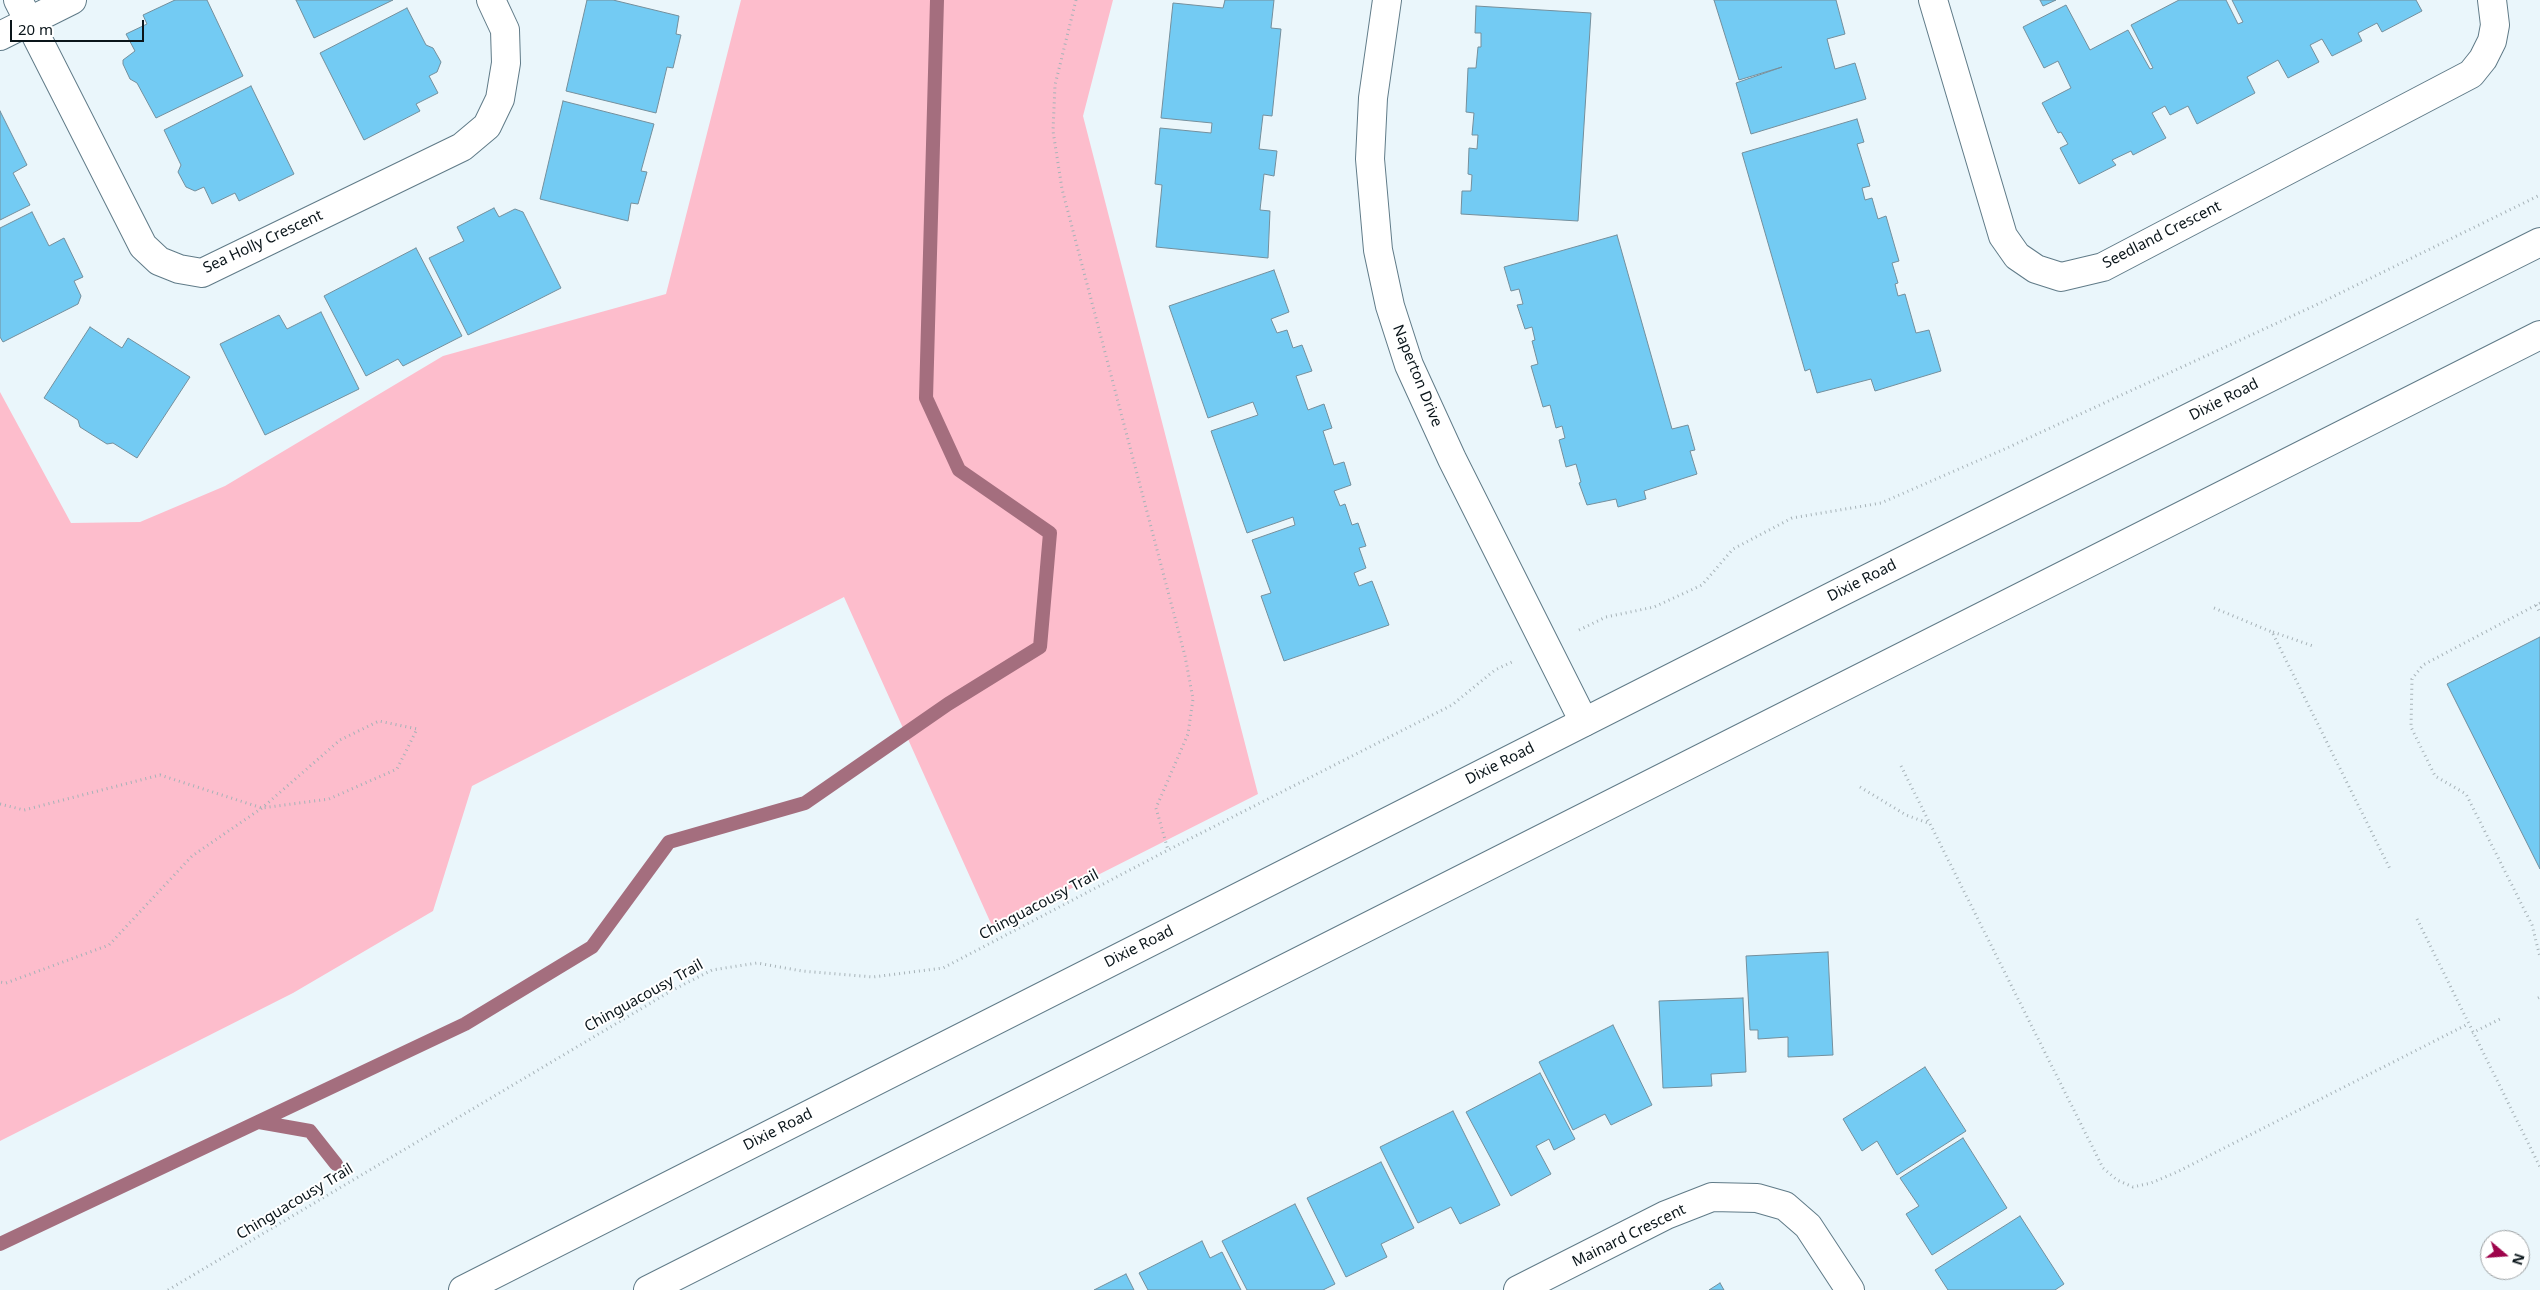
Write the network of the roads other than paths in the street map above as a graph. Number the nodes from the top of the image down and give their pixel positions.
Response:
1 (72, 0) edge
2 (491, 0) edge
3 (1387, 0) edge
4 (1933, 0) edge
5 (2492, 0) edge
6 (23, 11) edge
7 (0, 36) edge
8 (2540, 242) edge
9 (2540, 335) edge
10 (1584, 722) junction
11 (463, 1290) edge
12 (648, 1290) edge
13 (1518, 1290) edge
14 (1850, 1290) edge

1 - 6 main road
2 - 6 main road, Sea Holly Crescent
3 - 10 main road, Naperton Drive
4 - 5 main road, Seedland Crescent
6 - 7 main road
8 - 10 main road, Dixie Road
9 - 12 main road
10 - 11 main road, Dixie Road
13 - 14 main road, Mainard Crescent

